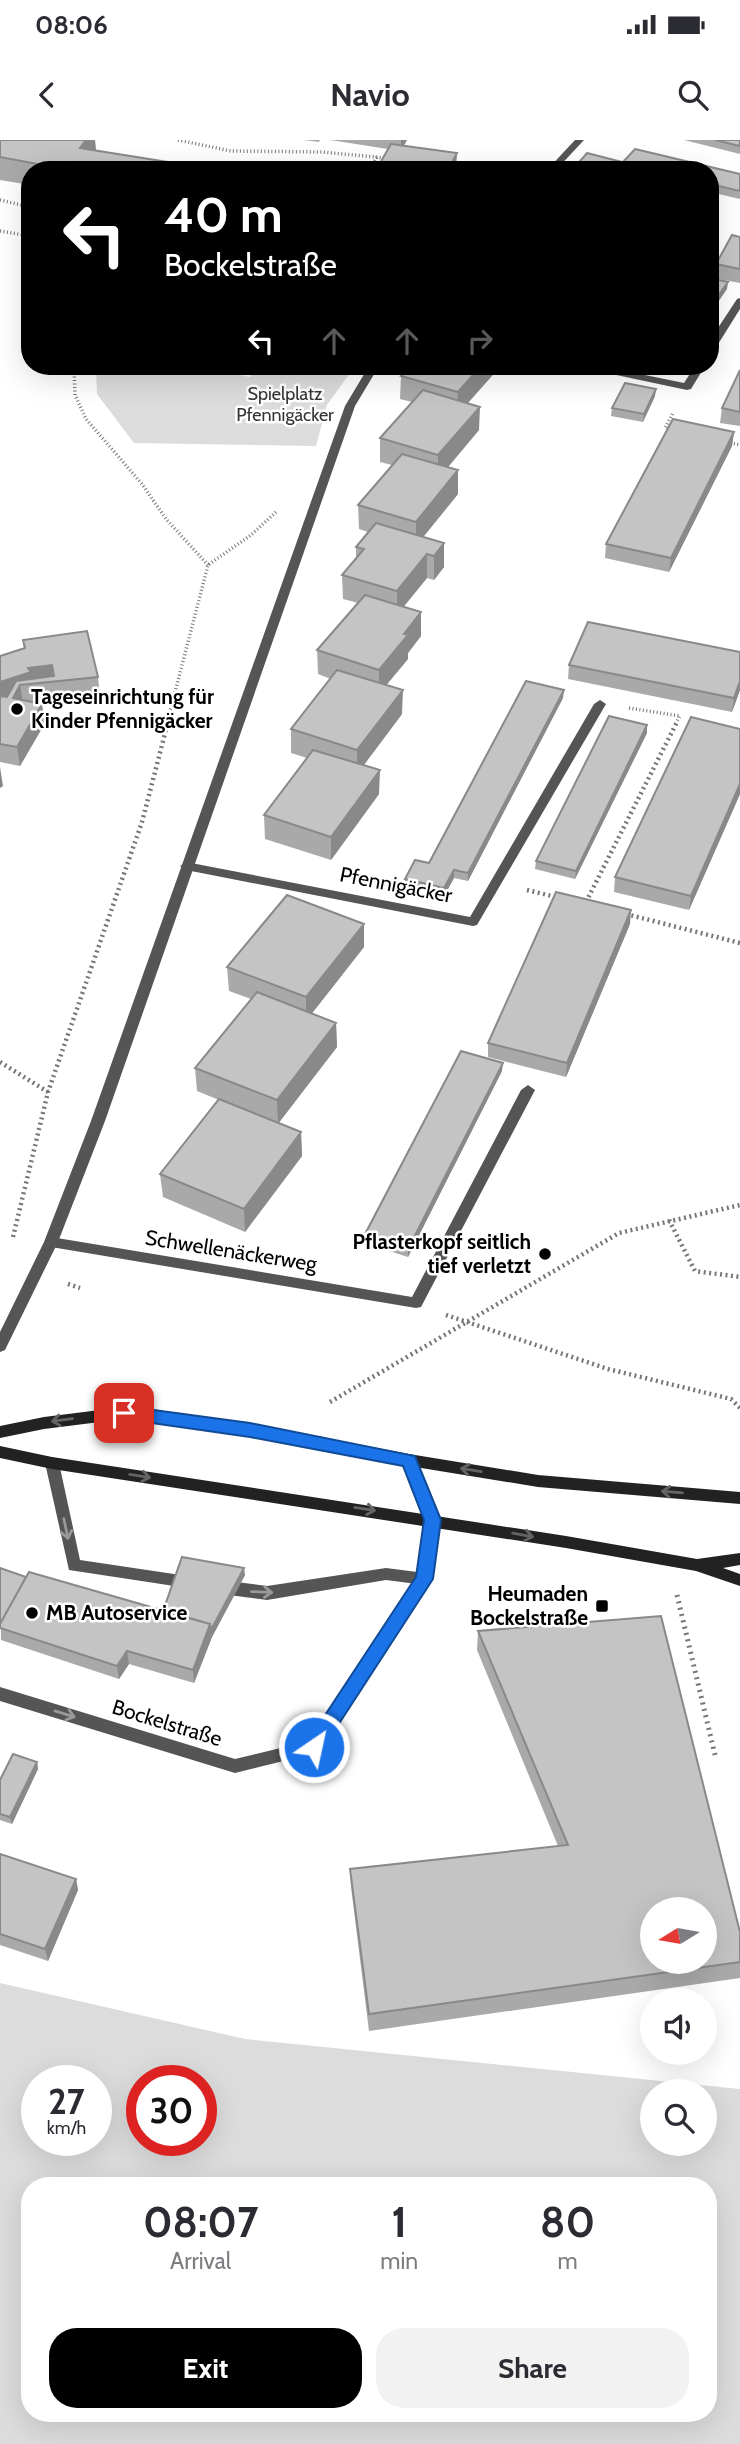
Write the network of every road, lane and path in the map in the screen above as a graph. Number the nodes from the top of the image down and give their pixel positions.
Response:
1 (178, 140) edge
2 (580, 140) edge
3 (377, 157) junction
4 (388, 158) edge
5 (375, 161) edge
6 (560, 161) edge
7 (0, 200) edge
8 (21, 205) edge
9 (0, 231) edge
10 (21, 234) edge
11 (740, 301) edge
12 (719, 335) edge
13 (74, 375) edge
14 (369, 375) edge
15 (631, 375) edge
16 (694, 375) edge
17 (687, 387) junction
18 (678, 431) edge
19 (715, 439) edge
20 (740, 445) edge
21 (281, 508) dead end
22 (208, 565) junction
23 (600, 704) joint
24 (186, 866) junction
25 (496, 882) junction
26 (572, 901) edge
27 (598, 907) edge
28 (624, 914) edge
29 (740, 943) edge
30 (0, 1062) edge
31 (528, 1090) dead end
32 (48, 1093) junction
33 (740, 1205) edge
34 (669, 1220) junction
35 (13, 1238) dead end
36 (51, 1242) junction
37 (740, 1277) edge
38 (465, 1323) junction
39 (0, 1346) edge
40 (330, 1402) dead end
41 (740, 1408) edge
42 (0, 1432) edge
43 (0, 1452) edge
44 (409, 1460) junction
45 (52, 1462) junction
46 (740, 1498) edge
47 (433, 1520) junction
48 (740, 1559) edge
49 (669, 1560) junction
50 (696, 1564) junction
51 (425, 1579) junction
52 (740, 1580) edge
53 (0, 1694) edge
54 (715, 1755) dead end

1 - 3 path
2 - 6 street
3 - 4 path
3 - 5 path
7 - 8 path
9 - 10 path
11 - 12 street
13 - 22 path
14 - 24 street
15 - 17 street
16 - 17 street
17 - 18 path
19 - 20 path
21 - 22 path
22 - 32 path
23 - 25 street, Pfennigäcker
23 - 27 path
24 - 25 street, Pfennigäcker
24 - 36 street
25 - 26 path
28 - 29 path
30 - 32 path
31 - 36 street, Schwellenäckerweg
32 - 35 path
33 - 34 path
34 - 37 path
34 - 38 path
36 - 39 street
38 - 40 path
38 - 41 path
44 -> 42 main road
43 - 45 main road
46 -> 44 main road
44 - 47 street, Bockelstraße
45 -> 47 main road
45 -> 51 street
47 -> 49 main road
47 - 51 street, Bockelstraße
48 - 50 main road
49 - 50 main road
49 - 54 path
50 - 52 main road
53 -> 51 street, Bockelstraße

